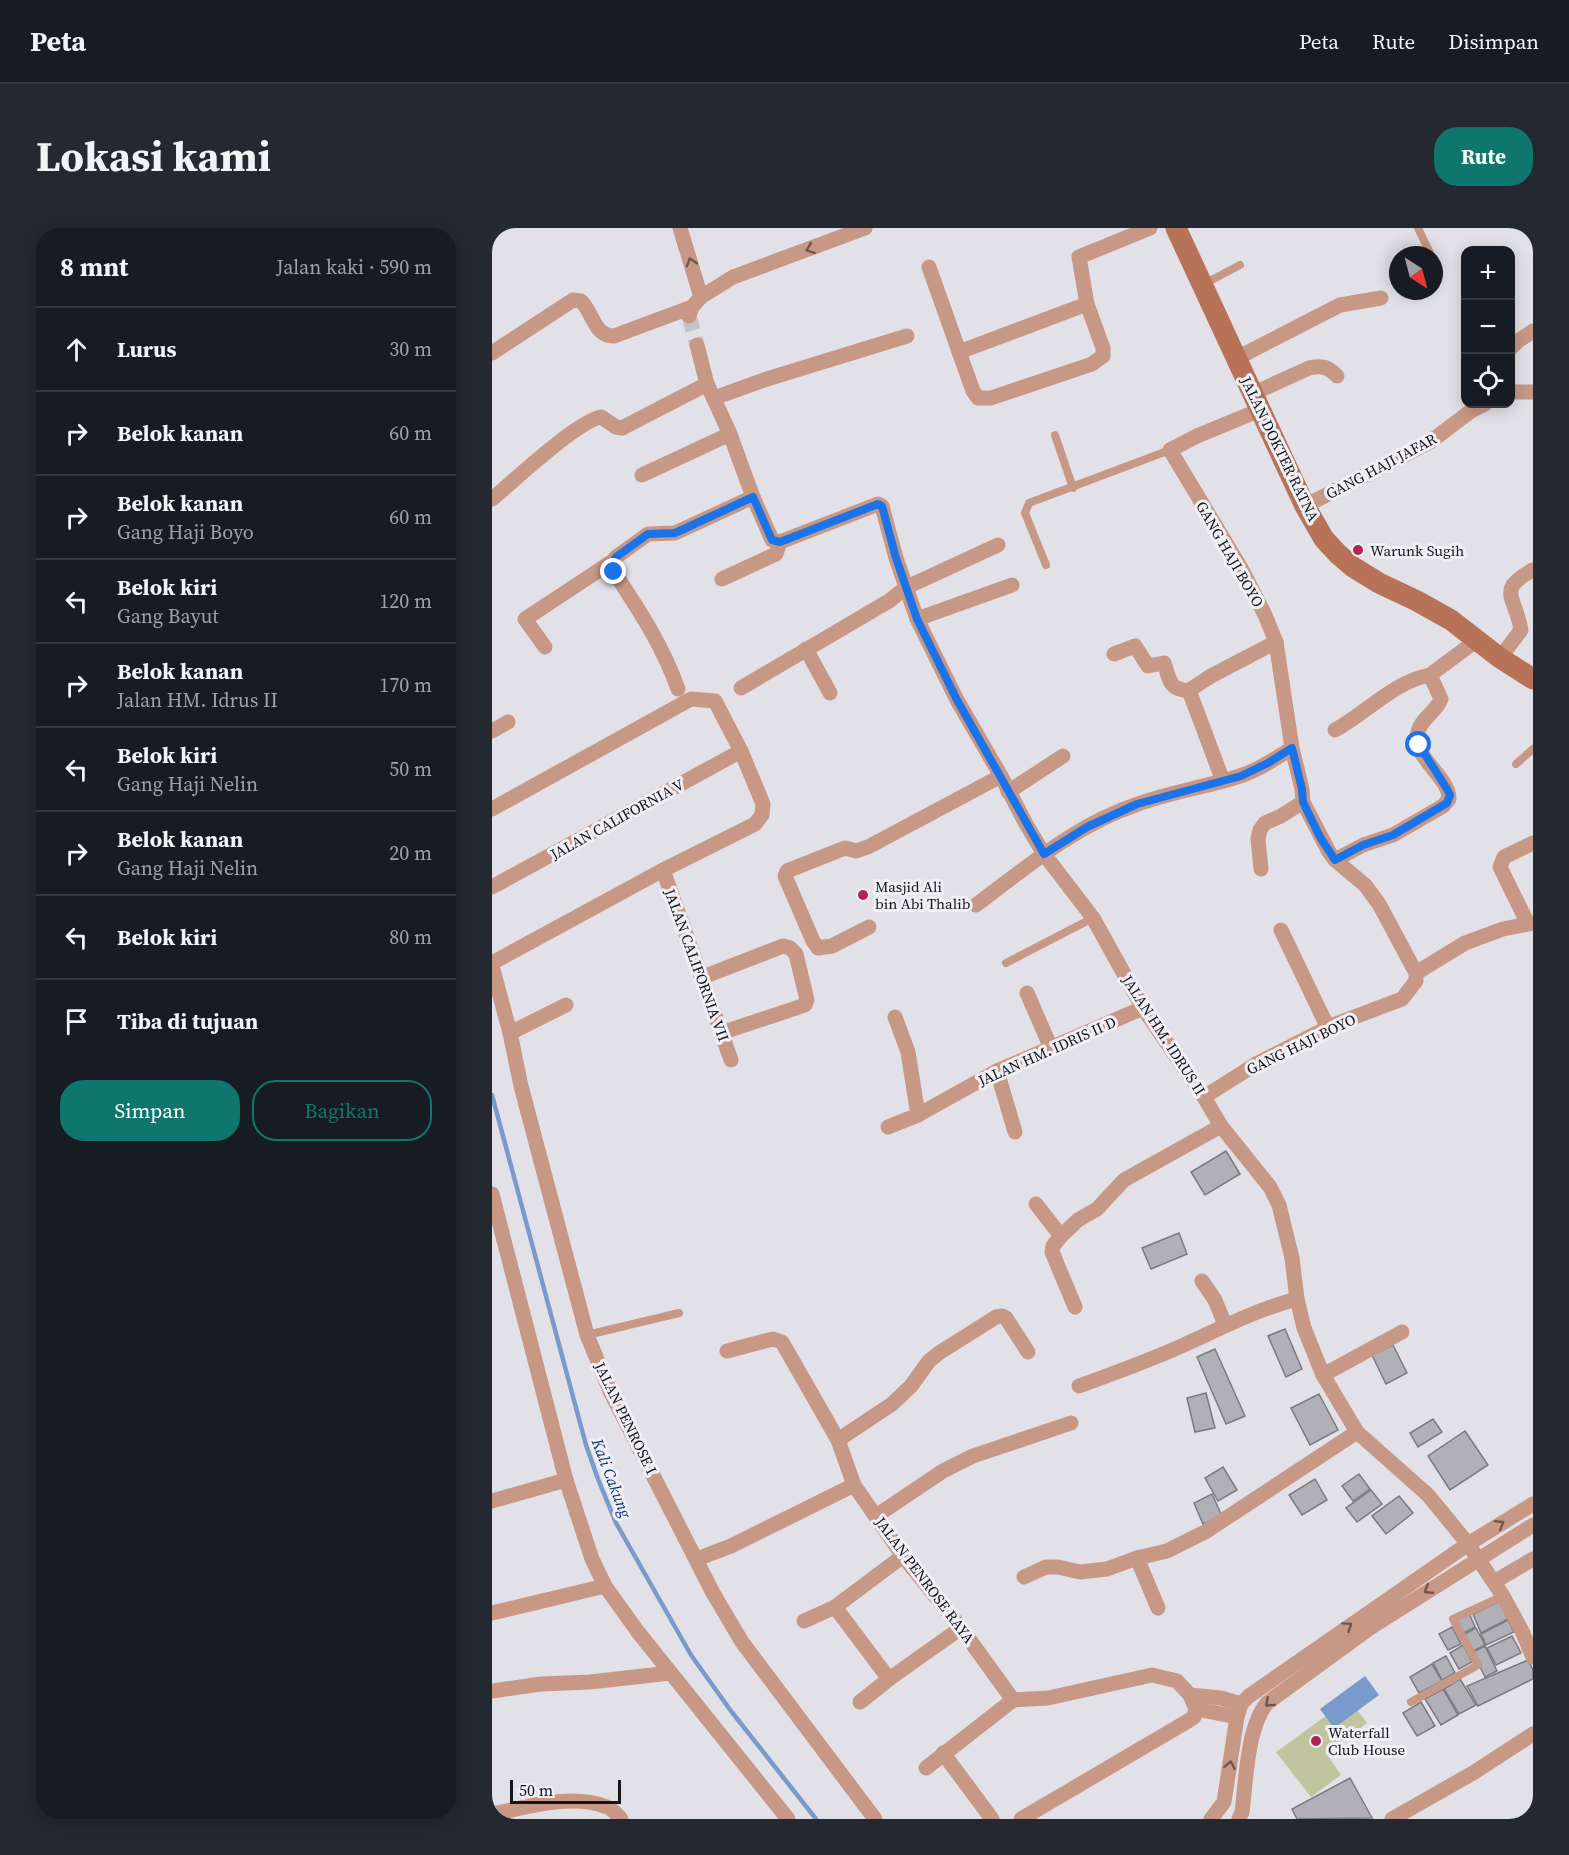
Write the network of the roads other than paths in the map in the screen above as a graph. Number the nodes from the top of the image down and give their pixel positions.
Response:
1 (680, 228) edge
2 (865, 228) edge
3 (1150, 228) edge
4 (1176, 228) edge
5 (1418, 228) edge
6 (1427, 246) edge
7 (1240, 266) dead end
8 (929, 267) dead end
9 (1201, 285) junction
10 (1381, 298) dead end
11 (1087, 304) junction
12 (694, 306) junction
13 (1533, 332) edge
14 (907, 336) dead end
15 (1515, 344) edge
16 (697, 345) tunnel mouth
17 (959, 352) junction
18 (492, 353) edge
19 (1237, 358) junction
20 (1337, 376) dead end
21 (707, 384) junction
22 (1515, 392) edge
23 (1533, 392) edge
24 (714, 398) junction
25 (1256, 402) junction
26 (1477, 408) edge
27 (730, 434) junction
28 (1055, 435) dead end
29 (1170, 450) junction
30 (642, 475) dead end
31 (1073, 488) junction
32 (753, 497) junction
33 (492, 499) edge
34 (1305, 506) junction
35 (780, 542) junction
36 (998, 545) dead end
37 (613, 561) junction
38 (1046, 565) dead end
39 (1533, 570) edge
40 (722, 579) dead end
41 (1012, 585) dead end
42 (907, 587) junction
43 (917, 619) junction
44 (1477, 640) junction
45 (1276, 642) junction
46 (545, 647) dead end
47 (806, 649) junction
48 (1114, 654) dead end
49 (1500, 658) junction
50 (1430, 675) junction
51 (1532, 676) edge
52 (741, 688) dead end
53 (678, 689) dead end
54 (1188, 691) junction
55 (830, 693) dead end
56 (508, 722) dead end
57 (1335, 730) dead end
58 (492, 731) edge
59 (1292, 748) junction
60 (1533, 749) edge
61 (741, 751) junction
62 (1063, 756) dead end
63 (1516, 764) dead end
64 (1001, 776) junction
65 (1223, 781) junction
66 (1008, 792) junction
67 (1303, 802) junction
68 (492, 809) edge
69 (1533, 843) edge
70 (1044, 854) junction
71 (1335, 860) junction
72 (1261, 869) dead end
73 (663, 870) junction
74 (492, 887) edge
75 (976, 905) dead end
76 (1093, 918) junction
77 (1530, 923) edge
78 (869, 927) dead end
79 (1281, 930) dead end
80 (1006, 963) dead end
81 (492, 964) edge
82 (1416, 973) junction
83 (703, 977) junction
84 (1028, 993) dead end
85 (566, 1005) dead end
86 (1143, 1008) junction
87 (895, 1017) dead end
88 (1328, 1028) junction
89 (510, 1033) junction
90 (721, 1033) junction
91 (1051, 1048) junction
92 (731, 1060) dead end
93 (997, 1071) junction
94 (1204, 1097) junction
95 (918, 1115) junction
96 (1221, 1126) junction
97 (888, 1127) dead end
98 (1015, 1132) dead end
99 (492, 1194) edge
100 (1036, 1204) dead end
101 (1061, 1236) junction
102 (1202, 1281) dead end
103 (1297, 1299) junction
104 (1075, 1307) dead end
105 (679, 1313) dead end
106 (1225, 1325) junction
107 (1402, 1332) dead end
108 (587, 1335) junction
109 (727, 1351) dead end
110 (1028, 1352) dead end
111 (1323, 1375) junction
112 (1079, 1386) dead end
113 (1071, 1423) dead end
114 (1357, 1432) junction
115 (838, 1440) junction
116 (566, 1480) junction
117 (854, 1485) junction
118 (492, 1501) edge
119 (1533, 1504) edge
120 (876, 1516) junction
121 (1533, 1525) edge
122 (1468, 1544) junction
123 (903, 1556) junction
124 (1137, 1558) junction
125 (1478, 1558) junction
126 (697, 1559) junction
127 (1533, 1559) edge
128 (1024, 1577) dead end
129 (1494, 1582) junction
130 (605, 1587) junction
131 (1503, 1596) junction
132 (835, 1607) junction
133 (1158, 1608) dead end
134 (492, 1613) edge
135 (804, 1621) dead end
136 (961, 1628) junction
137 (1533, 1658) edge
138 (670, 1673) junction
139 (889, 1679) junction
140 (492, 1691) edge
141 (1012, 1700) junction
142 (860, 1702) dead end
143 (1193, 1702) junction
144 (1411, 1702) dead end
145 (1239, 1711) junction
146 (1533, 1734) edge
147 (943, 1753) junction
148 (926, 1768) dead end
149 (492, 1814) edge
150 (621, 1819) edge
151 (788, 1819) edge
152 (875, 1819) edge
153 (992, 1819) edge
154 (1021, 1819) edge
155 (1211, 1819) edge
156 (1239, 1819) edge
157 (1392, 1819) edge

12 -> 1 street
2 -> 12 street
3 - 11 street
4 - 9 street, JALAN DOKTER RATNA
5 - 6 lane
7 - 9 lane
8 - 17 street
9 - 19 street, JALAN DOKTER RATNA
10 - 19 street
11 - 17 street
11 - 17 street
12 - 18 street
13 - 15 street
14 - 24 street
16 - 21 street
19 - 25 street, JALAN DOKTER RATNA
20 - 25 street
21 - 24 street
21 - 33 street
22 - 23 street
24 - 27 street
25 - 29 street
25 - 34 street, JALAN DOKTER RATNA
26 - 34 street, GANG HAJI JAFAR
27 - 30 street
27 - 32 street
28 - 31 lane
29 - 31 lane
29 - 45 street, GANG HAJI BOYO
31 - 38 lane
32 - 35 street
32 - 37 street
34 - 44 street, JALAN DOKTER RATNA
35 - 40 street
35 - 42 street, JALAN HM. IDRUS II
36 - 42 street
37 - 46 street
37 - 53 street
39 - 49 street
41 - 43 street
42 - 43 street, JALAN HM. IDRUS II
42 - 47 street
43 - 64 street, JALAN HM. IDRUS II
44 - 49 street, JALAN DOKTER RATNA
44 - 50 street
45 - 54 street
45 - 59 street, GANG HAJI BOYO
47 - 52 street
47 - 55 street
48 - 54 street
49 - 51 street, JALAN DOKTER RATNA
50 - 57 street
50 - 71 street
54 - 65 street
56 - 58 street
59 - 65 street
59 - 67 street, GANG HAJI BOYO
60 - 63 lane
61 - 68 street
61 - 73 street
61 - 74 street, JALAN CALIFORNIA V
62 - 66 street
64 - 66 street, JALAN HM. IDRUS II
64 - 78 street
65 - 70 street
66 - 70 street, JALAN HM. IDRUS II
67 - 71 street, GANG HAJI BOYO
67 - 72 street
69 - 77 street
70 - 75 street
70 - 76 street, JALAN HM. IDRUS II
71 - 82 street, GANG HAJI BOYO
73 - 81 street
73 - 83 street, JALAN CALIFORNIA VII
76 - 80 lane
76 - 86 street, JALAN HM. IDRUS II
77 - 82 street
79 - 88 street
81 - 89 street, JALAN PENROSE I
82 - 88 street, GANG HAJI BOYO
83 - 90 street, JALAN CALIFORNIA VII
83 - 90 street
84 - 91 street
85 - 89 street
86 - 91 street, JALAN HM. IDRIS II D
86 - 94 street, JALAN HM. IDRUS II
87 - 95 street
88 - 94 street, GANG HAJI BOYO
89 - 108 street, JALAN PENROSE I
90 - 92 street, JALAN CALIFORNIA VII
91 - 93 street, JALAN HM. IDRIS II D
93 - 95 street, JALAN HM. IDRIS II D
93 - 98 street
94 - 96 street, JALAN HM. IDRUS II
95 - 97 street, JALAN HM. IDRIS II D
96 - 101 street
96 - 103 street, JALAN HM. IDRUS II
99 - 116 street
100 - 101 street
101 - 104 street
102 - 106 street
103 - 106 street
103 - 111 street, JALAN HM. IDRUS II
105 - 108 lane
106 - 112 street
107 - 111 street
108 - 126 street, JALAN PENROSE I
109 - 115 street, JALAN PENROSE RAYA
110 - 115 street
111 - 114 street, JALAN HM. IDRUS II
113 - 120 street
114 - 122 street, JALAN HM. IDRUS II
114 - 124 street
115 - 117 street, JALAN PENROSE RAYA
116 - 118 street
116 - 130 street
117 - 120 street, JALAN PENROSE RAYA
117 - 126 street
122 -> 119 street
120 - 123 street, JALAN PENROSE RAYA
121 - 125 street
122 - 125 street, JALAN HM. IDRUS II
145 -> 122 street
123 - 132 street
123 - 136 street, JALAN PENROSE RAYA
124 - 128 street
124 - 133 street
125 - 129 street, JALAN HM. IDRUS II
125 -> 156 street
126 - 152 street, JALAN PENROSE I
127 - 129 street
129 - 131 street, JALAN HM. IDRUS II
130 - 134 street
130 - 138 street
131 - 137 street, JALAN HM. IDRUS II
131 - 144 lane
132 - 135 street
132 - 139 street
136 - 139 street
136 - 141 street, JALAN PENROSE RAYA
138 - 140 street
138 - 151 street
139 - 142 street
141 - 143 street
141 - 147 street
143 - 145 street
143 - 154 street
155 -> 145 street
146 - 157 street
147 - 148 street
147 - 153 street
149 - 150 street

